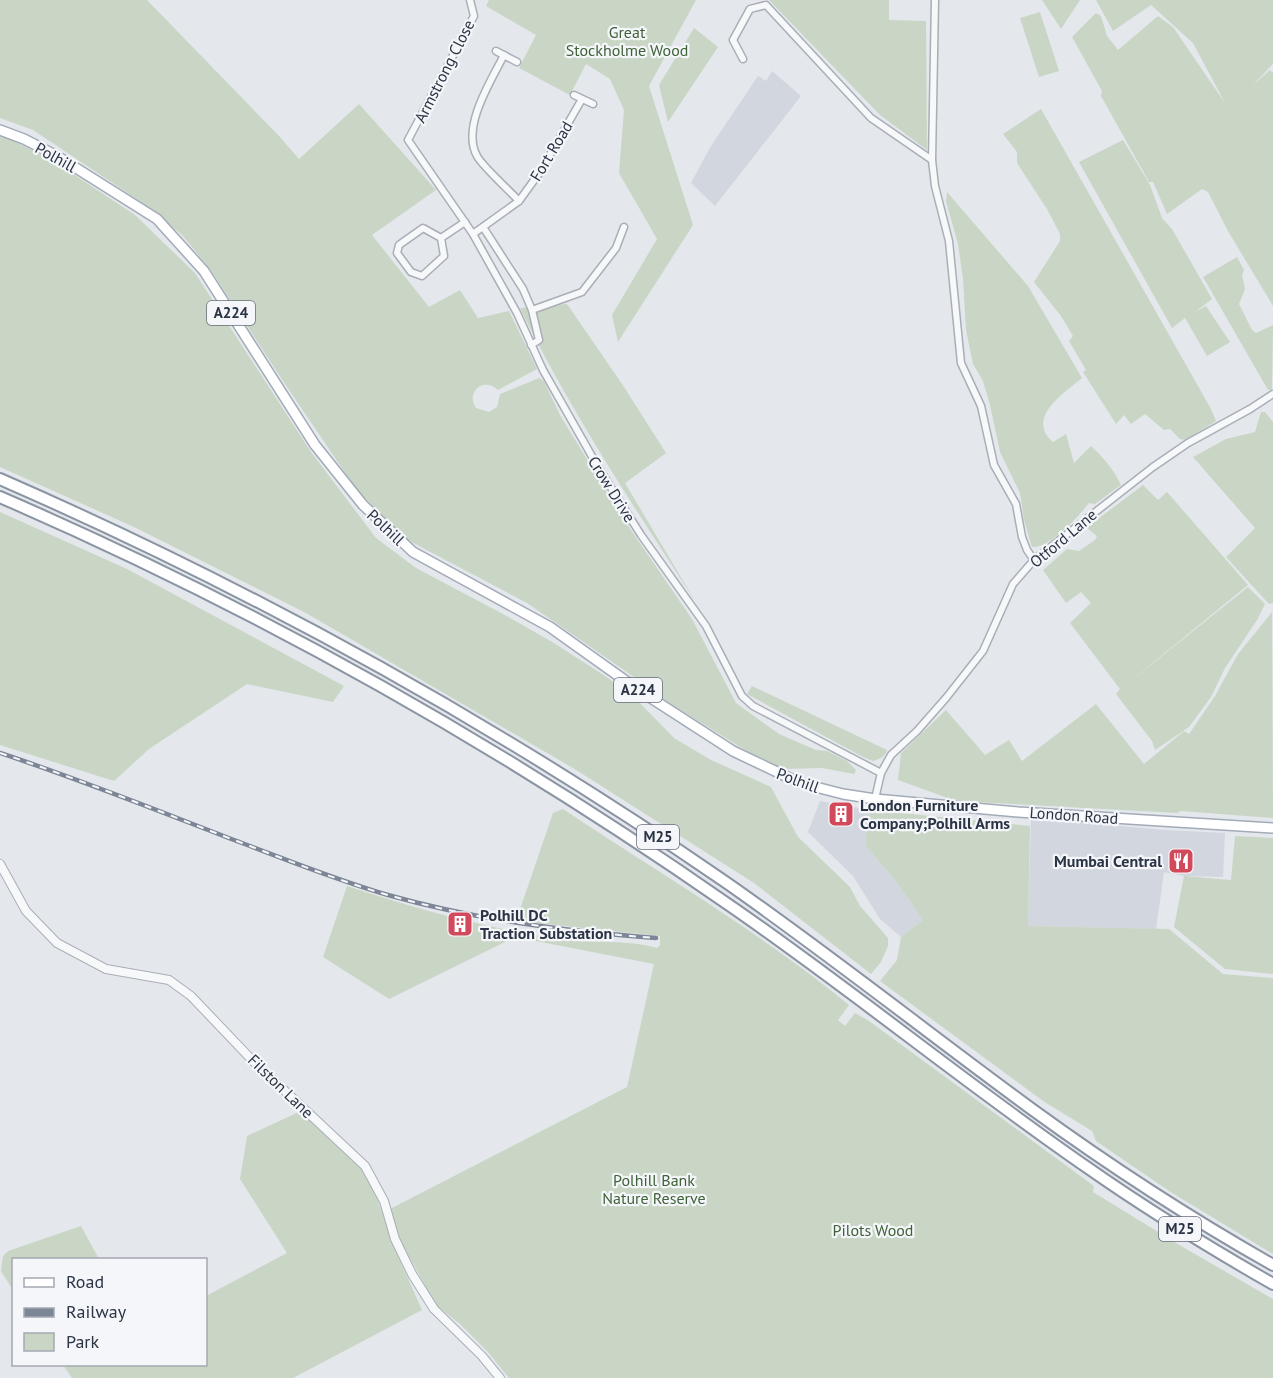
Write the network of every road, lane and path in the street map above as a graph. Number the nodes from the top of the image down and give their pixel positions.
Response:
1 (470, 0) edge
2 (936, 0) edge
3 (496, 51) dead end
4 (504, 55) junction
5 (743, 59) dead end
6 (517, 62) dead end
7 (574, 95) dead end
8 (582, 99) junction
9 (593, 104) dead end
10 (0, 130) edge
11 (408, 140) joint
12 (932, 160) junction
13 (519, 201) junction
14 (465, 222) junction
15 (483, 227) junction
16 (624, 227) dead end
17 (473, 234) junction
18 (441, 238) junction
19 (532, 310) junction
20 (531, 345) junction
21 (1273, 394) edge
22 (0, 479) edge
23 (0, 497) edge
24 (1034, 560) junction
25 (881, 773) junction
26 (875, 799) junction
27 (1273, 828) edge
28 (0, 864) edge
29 (1273, 1265) edge
30 (1273, 1284) edge
31 (500, 1378) edge

1 - 11 street, Armstrong Close
2 - 12 street
3 - 4 street
4 - 6 street
4 - 13 street, Fort Road
5 - 12 street
7 - 8 street
8 - 9 street
8 - 13 street, Fort Road
10 - 26 main road, Polhill / A224
11 - 14 street, Crow Drive
12 - 24 street
13 - 15 street, Fort Road
14 - 17 street, Crow Drive
14 - 18 street
15 - 17 street, Fort Road
15 - 19 street
16 - 19 street
17 - 20 street, Crow Drive
18 - 18 street
19 - 20 street
20 - 25 street, Crow Drive
21 - 24 street, Otford Lane
22 - 29 highway, M25
23 - 30 highway, M25
24 - 25 street, Otford Lane
25 - 26 street, Otford Lane
26 - 27 main road, London Road / A224
28 - 31 street, Filston Lane

